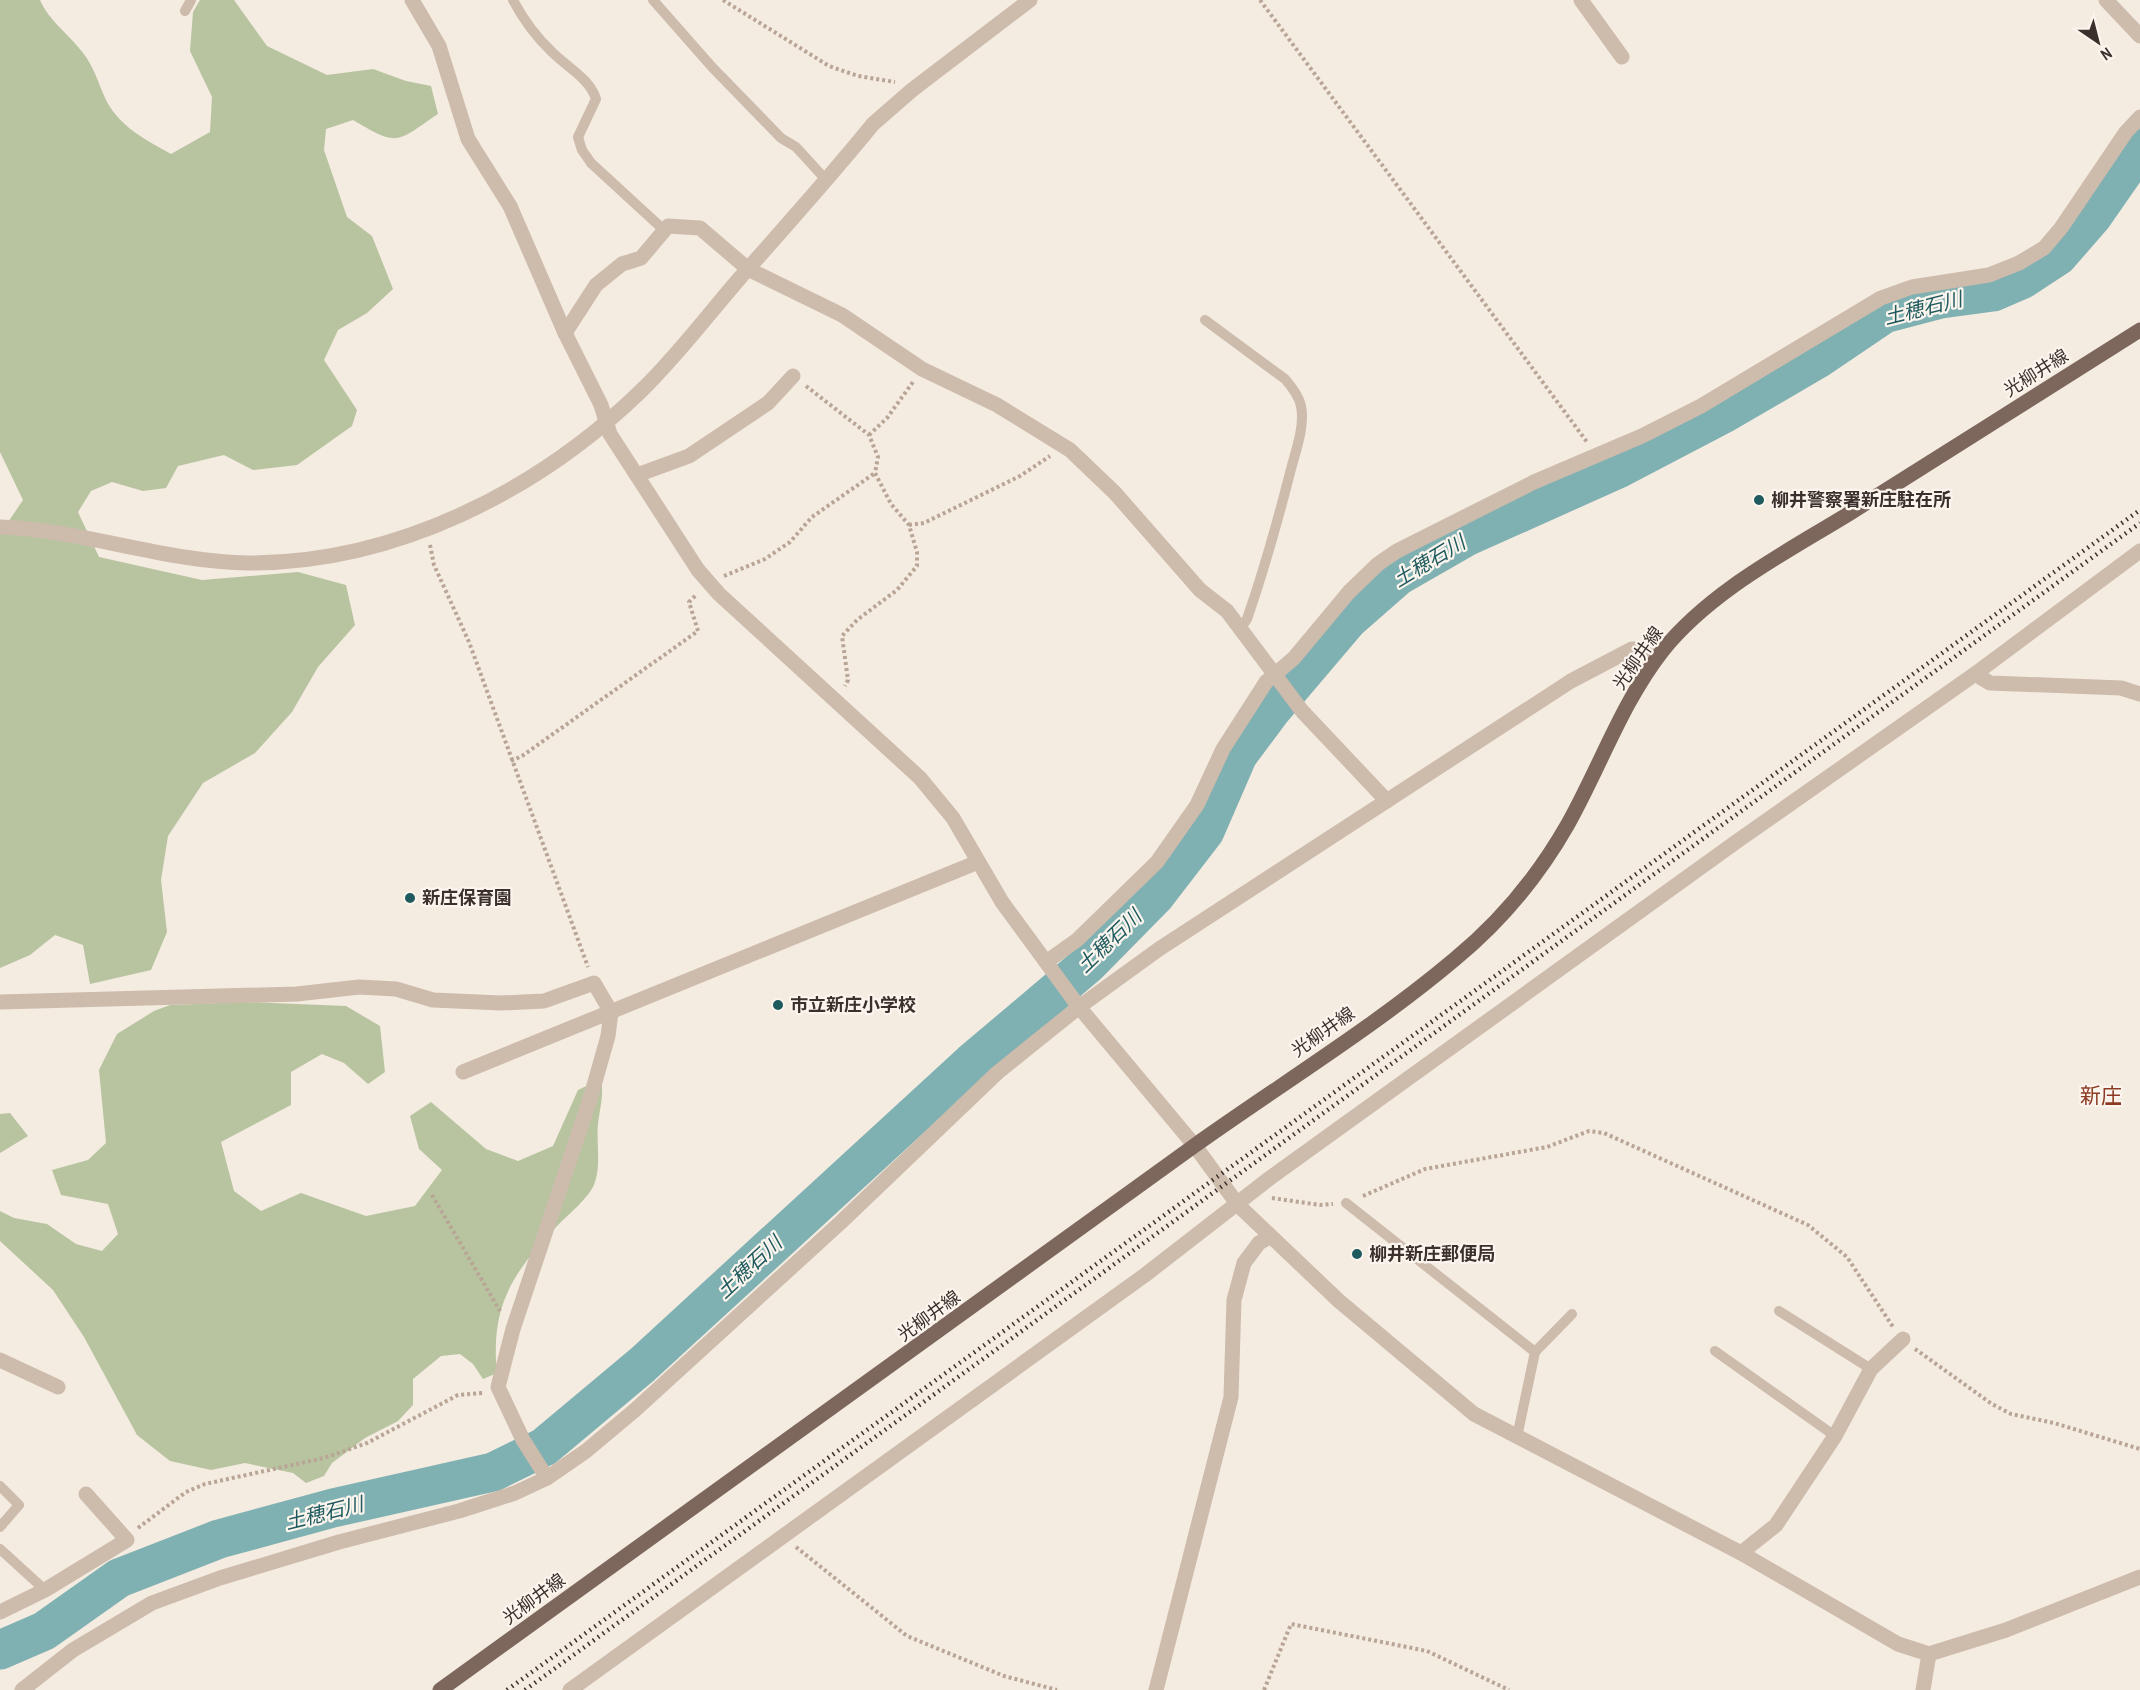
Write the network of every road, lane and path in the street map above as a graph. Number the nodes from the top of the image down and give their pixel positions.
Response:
1 (191, 0) edge
2 (412, 0) edge
3 (513, 0) edge
4 (653, 0) edge
5 (723, 0) edge
6 (1030, 0) edge
7 (1260, 0) edge
8 (1581, 0) edge
9 (2106, 0) edge
10 (185, 11) dead end
11 (2140, 36) edge
12 (1622, 57) dead end
13 (912, 90) junction
14 (2140, 117) edge
15 (827, 181) junction
16 (664, 231) junction
17 (748, 268) junction
18 (1205, 320) dead end
19 (2140, 330) edge
20 (565, 333) junction
21 (922, 369) junction
22 (793, 376) joint
23 (606, 422) junction
24 (869, 435) junction
25 (1062, 445) junction
26 (1594, 456) junction
27 (875, 473) junction
28 (637, 475) junction
29 (909, 525) junction
30 (0, 527) edge
31 (426, 529) junction
32 (2140, 551) edge
33 (709, 582) junction
34 (1241, 628) junction
35 (1664, 650) junction
36 (1976, 674) junction
37 (1275, 678) junction
38 (2139, 690) edge
39 (835, 700) junction
40 (512, 761) junction
41 (1387, 801) junction
42 (978, 862) junction
43 (1050, 968) junction
44 (594, 983) junction
45 (0, 1002) edge
46 (1077, 1003) junction
47 (611, 1012) junction
48 (463, 1072) dead end
49 (1195, 1146) junction
50 (1254, 1191) junction
51 (432, 1195) dead end
52 (1346, 1203) junction
53 (1238, 1205) junction
54 (1269, 1237) junction
55 (496, 1304) dead end
56 (1779, 1311) dead end
57 (1572, 1314) dead end
58 (1903, 1339) junction
59 (1715, 1351) dead end
60 (1535, 1352) junction
61 (0, 1360) edge
62 (1871, 1369) junction
63 (58, 1387) dead end
64 (498, 1387) junction
65 (1835, 1436) junction
66 (1517, 1437) junction
67 (2140, 1449) edge
68 (547, 1478) junction
69 (0, 1486) edge
70 (86, 1494) dead end
71 (0, 1527) edge
72 (787, 1534) junction
73 (127, 1540) junction
74 (0, 1549) edge
75 (1741, 1553) junction
76 (2140, 1578) edge
77 (45, 1590) junction
78 (0, 1612) edge
79 (1929, 1654) junction
80 (22, 1690) edge
81 (440, 1690) edge
82 (570, 1690) edge
83 (1057, 1690) edge
84 (1156, 1690) edge
85 (1264, 1690) edge
86 (1509, 1690) edge
87 (1923, 1690) edge

1 - 10 lane
2 - 20 street
3 - 16 lane
4 - 15 lane
5 - 13 path
6 - 13 street
7 - 26 path
8 - 12 street
9 - 11 street
13 - 15 street
14 - 26 street
15 - 17 street
16 - 17 street
16 - 20 street
17 - 21 street
17 - 23 street
18 - 34 lane
19 - 35 main road, 光柳井線
20 - 23 street
21 - 24 path
21 - 25 street
22 - 24 path
22 - 28 street
23 - 28 street
23 - 31 street
24 - 27 path
25 - 29 path
25 - 34 street
26 - 37 street
27 - 29 path
27 - 33 path
28 - 33 street
29 - 39 path
30 - 31 street
31 - 40 path
32 - 36 street
33 - 39 street
33 - 40 path
34 - 37 street
35 - 41 street
35 - 49 main road, 光柳井線
36 - 38 street
36 - 50 street
37 - 41 street
37 - 43 street
39 - 42 street
40 - 44 path
41 - 46 street
42 - 43 street
42 - 47 street
43 - 46 street
44 - 45 street
44 - 47 street
46 - 49 street
46 - 68 street
47 - 48 street
47 - 64 street
49 - 53 street
49 - 81 main road, 光柳井線
50 - 52 path
50 - 53 street
51 - 55 path
52 - 58 path
52 - 60 lane
53 - 54 street
53 - 72 street
54 - 66 street
54 - 84 street
56 - 62 lane
57 - 60 lane
58 - 62 street
58 - 67 path
59 - 65 lane
60 - 66 lane
61 - 63 street
62 - 65 street
64 - 68 street
64 - 73 path
65 - 75 street
66 - 75 street
68 - 80 street
69 - 71 lane
70 - 73 street
72 - 82 street
72 - 83 path
73 - 77 street
74 - 77 lane
75 - 79 street
76 - 79 street
77 - 78 street
79 - 87 street
85 - 86 path

